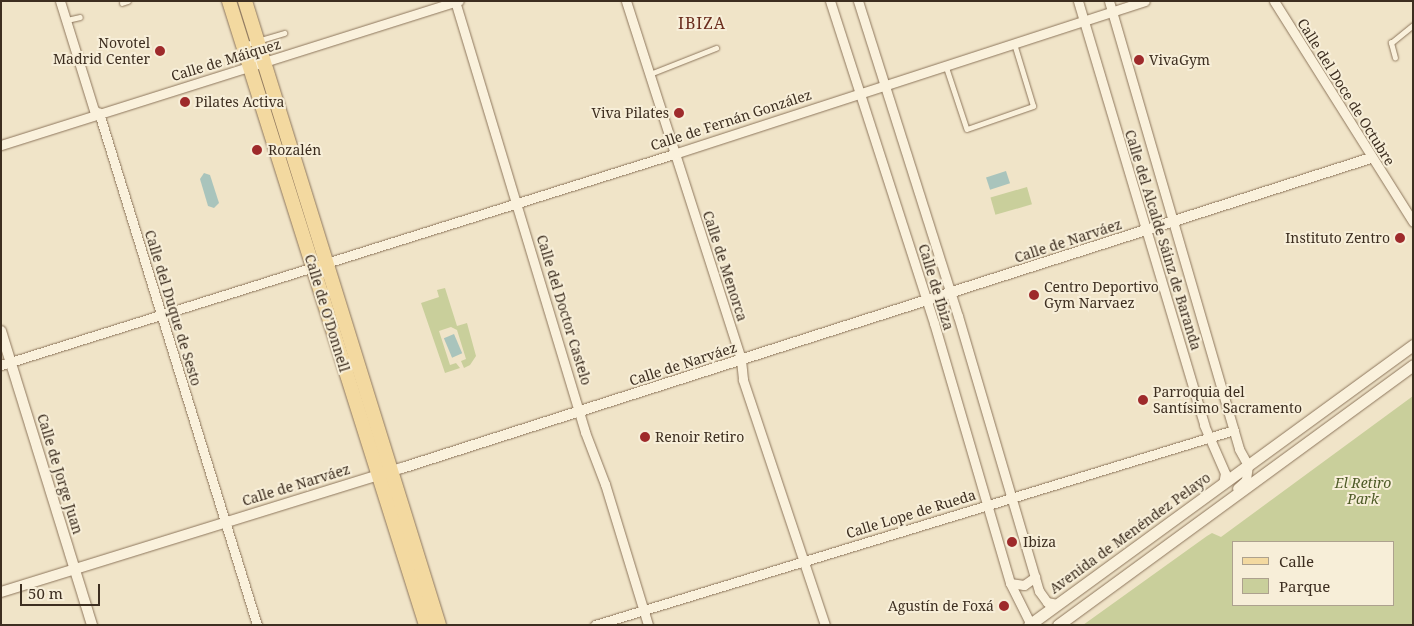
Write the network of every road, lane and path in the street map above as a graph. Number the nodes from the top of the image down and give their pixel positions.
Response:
1 (60, 1) edge
2 (229, 1) edge
3 (245, 1) edge
4 (626, 1) edge
5 (830, 1) edge
6 (858, 1) edge
7 (1078, 1) edge
8 (1108, 1) edge
9 (1145, 1) edge
10 (1274, 1) edge
11 (456, 2) edge
12 (1112, 12) junction
13 (80, 17) dead end
14 (65, 20) junction
15 (1084, 20) junction
16 (1413, 25) edge
17 (284, 33) dead end
18 (258, 41) junction
19 (1014, 42) junction
20 (243, 46) junction
21 (716, 48) dead end
22 (1395, 58) dead end
23 (264, 62) junction
24 (946, 65) junction
25 (249, 67) junction
26 (649, 75) junction
27 (884, 85) junction
28 (860, 93) junction
29 (99, 113) junction
30 (1, 145) edge
31 (674, 154) junction
32 (1371, 158) junction
33 (517, 201) junction
34 (1173, 222) junction
35 (1413, 222) edge
36 (1146, 231) junction
37 (319, 265) junction
38 (951, 293) junction
39 (926, 300) junction
40 (161, 316) junction
41 (1, 331) edge
42 (1413, 345) edge
43 (741, 360) junction
44 (6, 363) edge
45 (1413, 365) edge
46 (579, 411) junction
47 (1234, 430) junction
48 (1209, 440) junction
49 (1248, 465) junction
50 (385, 473) junction
51 (1223, 484) junction
52 (1011, 498) junction
53 (986, 505) junction
54 (224, 522) junction
55 (1196, 525) junction
56 (804, 561) junction
57 (75, 569) junction
58 (1035, 577) junction
59 (1010, 583) junction
60 (1, 592) edge
61 (1057, 604) junction
62 (644, 610) junction
63 (1030, 624) edge
64 (92, 625) edge
65 (257, 625) edge
66 (426, 625) edge
67 (439, 625) edge
68 (595, 625) edge
69 (648, 625) edge
70 (825, 625) edge
71 (1058, 625) edge

1 - 14 street, Calle del Duque de Sesto
2 - 20 main road, Calle de O'Donnell
3 - 18 main road, Calle de O'Donnell
4 - 26 street, Calle de Menorca
5 - 28 street, Calle de Ibiza
6 - 27 street, Calle de Ibiza
7 - 15 street, Calle del Alcalde Sáinz de Baranda
8 - 12 street, Calle del Alcalde Sáinz de Baranda
9 - 12 street, Calle de Fernán González
10 - 32 street, Calle del Doce de Octubre
11 - 23 street, Calle de Máiquez
11 - 33 street, Calle del Doctor Castelo
12 - 15 street, Calle de Fernán González
12 - 34 street, Calle del Alcalde Sáinz de Baranda
13 - 14 lane
14 - 29 street, Calle del Duque de Sesto
15 - 19 street, Calle de Fernán González
15 - 36 street, Calle del Alcalde Sáinz de Baranda
16 - 22 lane
17 - 18 lane
18 - 20 lane
18 - 23 main road, Calle de O'Donnell
19 - 24 street, Calle de Fernán González
19 - 24 lane
20 - 25 main road, Calle de O'Donnell
21 - 26 lane
23 - 25 street, Calle de Máiquez
23 - 37 main road, Calle de O'Donnell
24 - 27 street, Calle de Fernán González
25 - 29 street, Calle de Máiquez
25 - 37 main road, Calle de O'Donnell
26 - 31 street, Calle de Menorca
27 - 28 street, Calle de Fernán González
27 - 38 street, Calle de Ibiza
28 - 31 street, Calle de Fernán González
28 - 39 street, Calle de Ibiza
29 - 30 street, Calle de Máiquez
29 - 40 street, Calle del Duque de Sesto
31 - 33 street, Calle de Fernán González
31 - 43 street, Calle de Menorca
32 - 34 street, Calle de Narváez
32 - 35 street, Calle del Doce de Octubre
33 - 37 street, Calle de Fernán González
33 - 46 street, Calle del Doctor Castelo
34 - 36 street, Calle de Narváez
34 - 47 street, Calle del Alcalde Sáinz de Baranda
36 - 38 street, Calle de Narváez
36 - 48 street, Calle del Alcalde Sáinz de Baranda
37 - 40 street, Calle de Fernán González
37 - 50 main road, Calle de O'Donnell
38 - 39 street, Calle de Narváez
38 - 52 street, Calle de Ibiza
39 - 43 street, Calle de Narváez
39 - 53 street, Calle de Ibiza
40 - 44 street, Calle de Fernán González
40 - 54 street, Calle del Duque de Sesto
41 - 44 street, Calle de Jorge Juan
42 - 49 main road, Avenida de Menéndez Pelayo
43 - 46 street, Calle de Narváez
43 - 56 street, Calle de Menorca
44 - 57 street, Calle de Jorge Juan
45 - 55 main road, Avenida de Menéndez Pelayo
46 - 50 street, Calle de Narváez
46 - 62 street, Calle del Doctor Castelo
47 - 48 street, Calle Lope de Rueda
47 - 49 street, Calle del Alcalde Sáinz de Baranda
48 - 51 street, Calle del Alcalde Sáinz de Baranda
48 - 52 street, Calle Lope de Rueda
49 - 51 main road, Avenida de Menéndez Pelayo
49 - 55 street, Avenida de Menéndez Pelayo
50 - 54 street, Calle de Narváez
50 - 66 main road, Calle de O'Donnell
50 - 67 main road, Calle de O'Donnell
51 - 61 main road, Avenida de Menéndez Pelayo
52 - 53 street, Calle Lope de Rueda
52 - 58 street, Calle de Ibiza
53 - 56 street, Calle Lope de Rueda
53 - 59 street, Calle de Ibiza
54 - 57 street, Calle de Narváez
54 - 65 street, Calle del Duque de Sesto
55 - 71 main road, Avenida de Menéndez Pelayo
56 - 62 street, Calle Lope de Rueda
56 - 70 street, Calle de Menorca
57 - 60 street, Calle de Narváez
57 - 64 street, Calle de Jorge Juan
58 - 59 street
58 - 61 street, Calle de Ibiza
59 - 63 street, Calle de Ibiza
61 - 63 main road, Avenida de Menéndez Pelayo
62 - 68 street, Calle Lope de Rueda
62 - 69 street, Calle del Doctor Castelo

